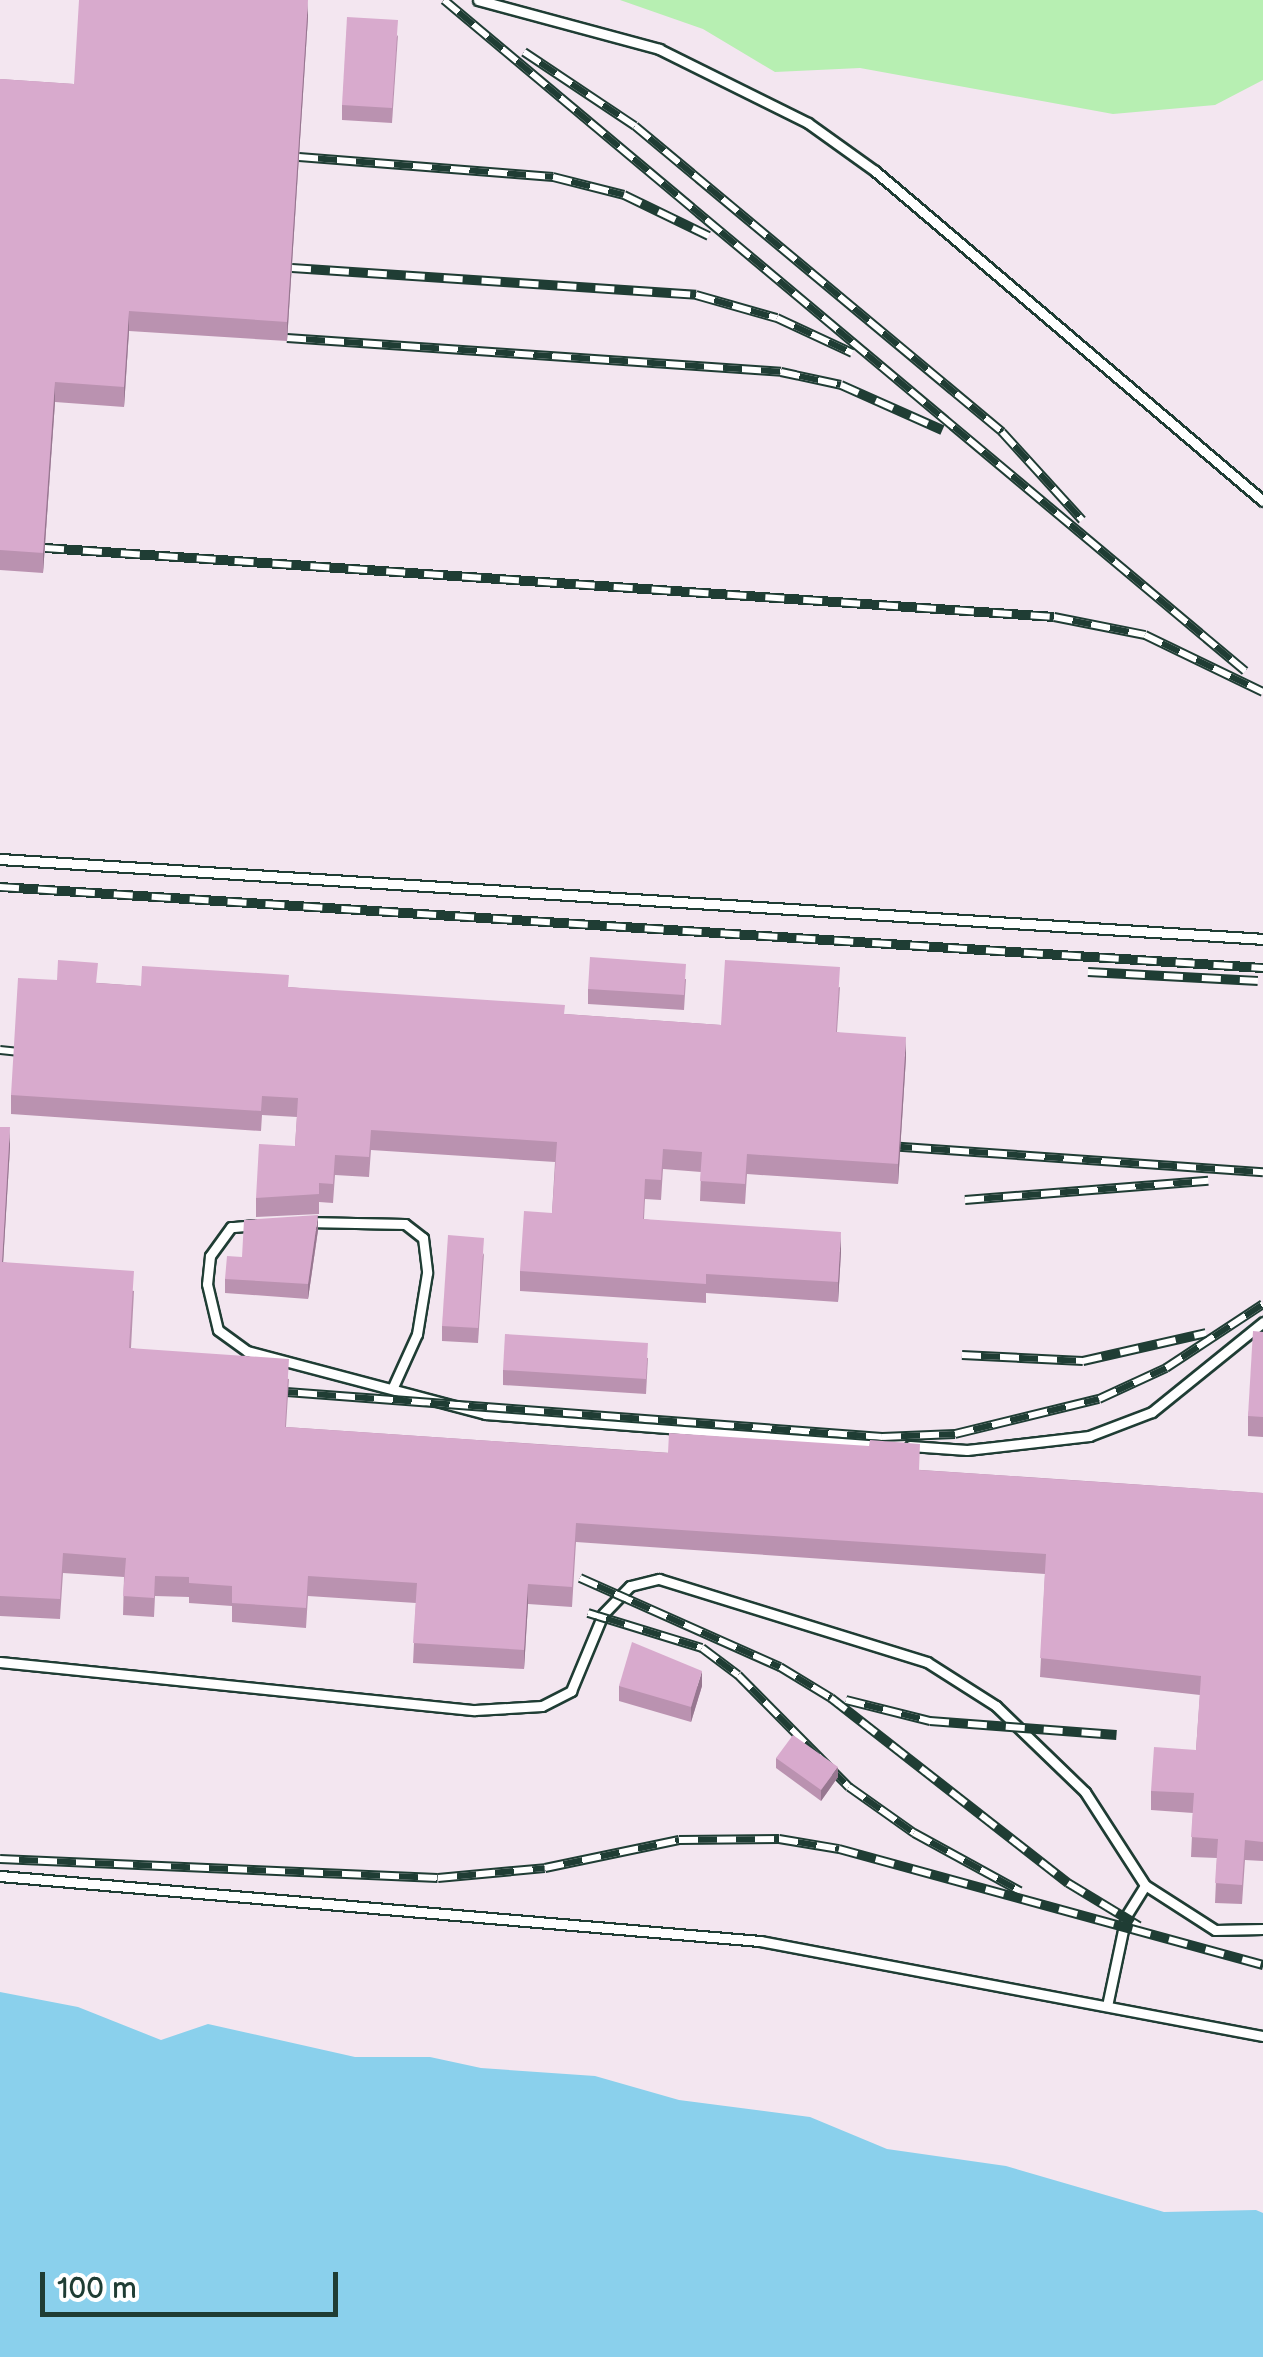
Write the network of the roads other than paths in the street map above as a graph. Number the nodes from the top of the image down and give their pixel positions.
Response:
1 (478, 0) edge
2 (1263, 501) edge
3 (0, 859) edge
4 (1263, 939) edge
5 (288, 1223) edge
6 (269, 1224) edge
7 (1263, 1322) edge
8 (393, 1386) junction
9 (0, 1662) edge
10 (0, 1876) edge
11 (1145, 1886) junction
12 (1263, 1929) edge
13 (1106, 2006) junction
14 (1263, 2036) edge

1 - 2 lane
3 - 4 lane
5 - 8 lane
6 - 8 lane
7 - 8 lane
9 - 11 lane
10 - 13 lane
11 - 12 lane
11 - 13 lane
13 - 14 lane

